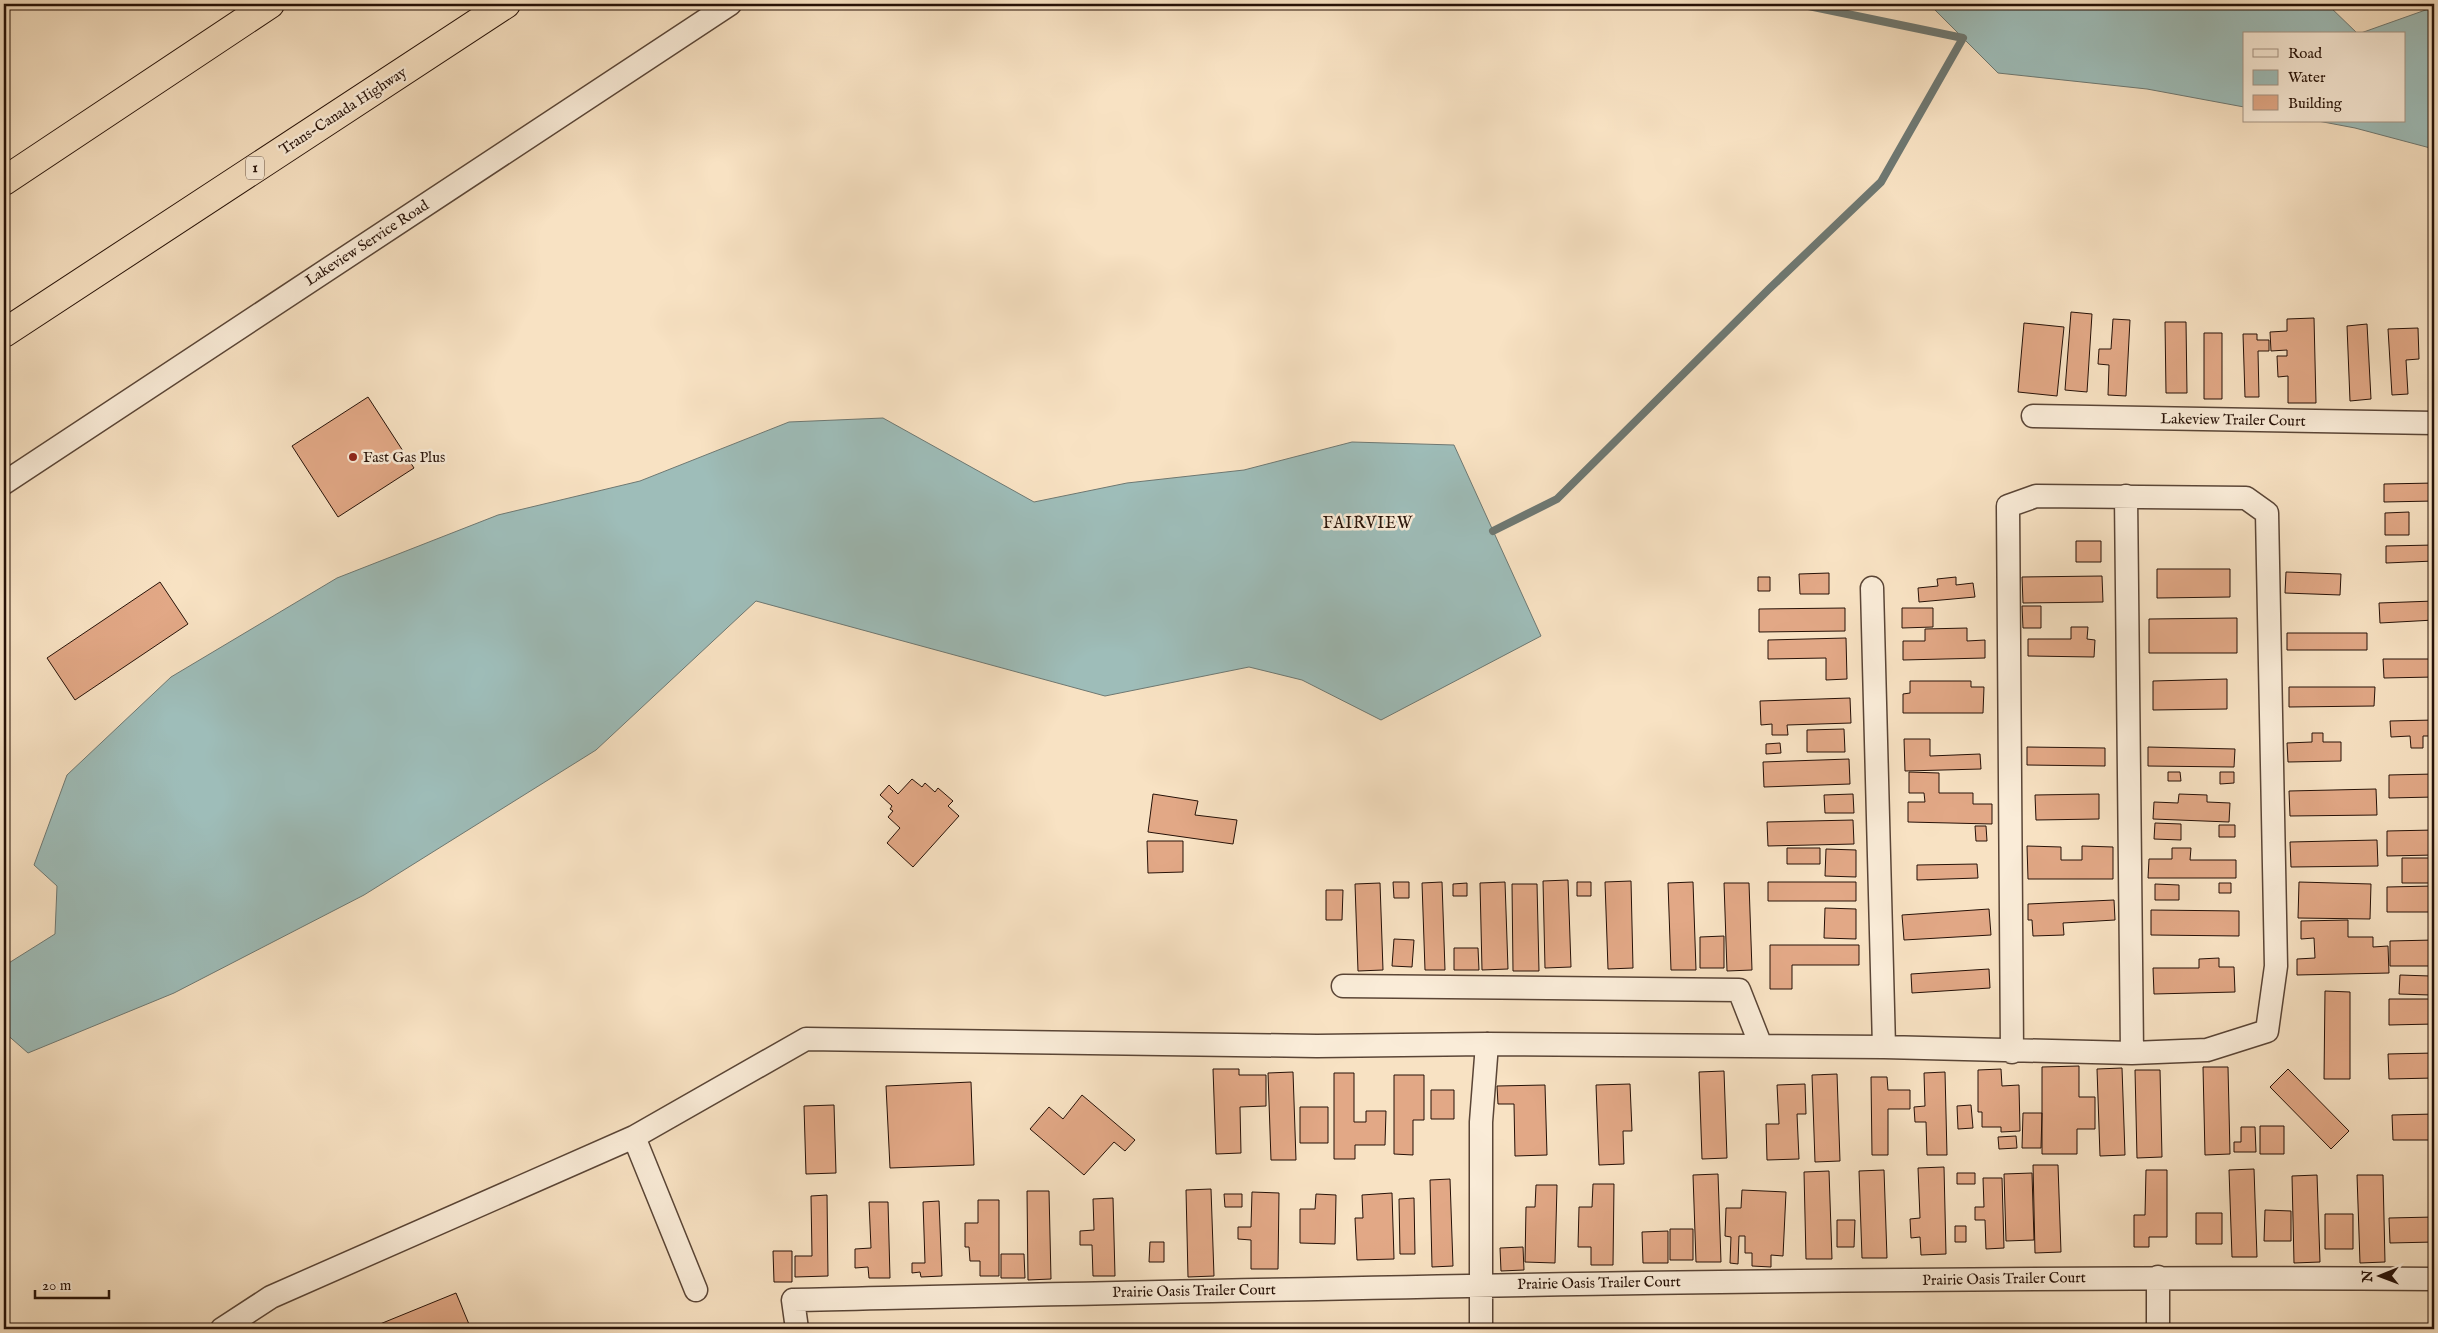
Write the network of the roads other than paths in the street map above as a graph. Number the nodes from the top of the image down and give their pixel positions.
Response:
1 (270, 4) edge
2 (506, 4) edge
3 (730, 4) edge
4 (4, 181) edge
5 (4, 333) edge
6 (2033, 416) dead end
7 (2434, 423) edge
8 (4, 483) edge
9 (2126, 496) junction
10 (1872, 588) dead end
11 (1343, 986) dead end
12 (1487, 1044) junction
13 (1761, 1046) junction
14 (1884, 1047) junction
15 (2012, 1052) junction
16 (2132, 1053) junction
17 (634, 1137) junction
18 (2158, 1277) junction
19 (2434, 1278) edge
20 (1481, 1285) junction
21 (696, 1290) dead end
22 (222, 1329) edge
23 (796, 1329) edge
24 (1481, 1329) edge
25 (2158, 1329) edge

1 - 4 highway
2 - 5 highway, Trans-Canada Highway / 1
3 - 8 street, Lakeview Service Road
6 - 7 street, Lakeview Trailer Court
9 - 15 street
9 - 16 street
9 - 16 street
10 - 14 street
11 - 13 street
12 - 13 street
12 - 17 street
12 - 20 street
13 - 14 street
14 - 15 street
15 - 16 street
17 - 21 street
17 - 22 street
18 - 19 street, Prairie Oasis Trailer Court
18 - 20 street, Prairie Oasis Trailer Court
18 - 25 street
20 - 23 street, Prairie Oasis Trailer Court
20 - 24 street

